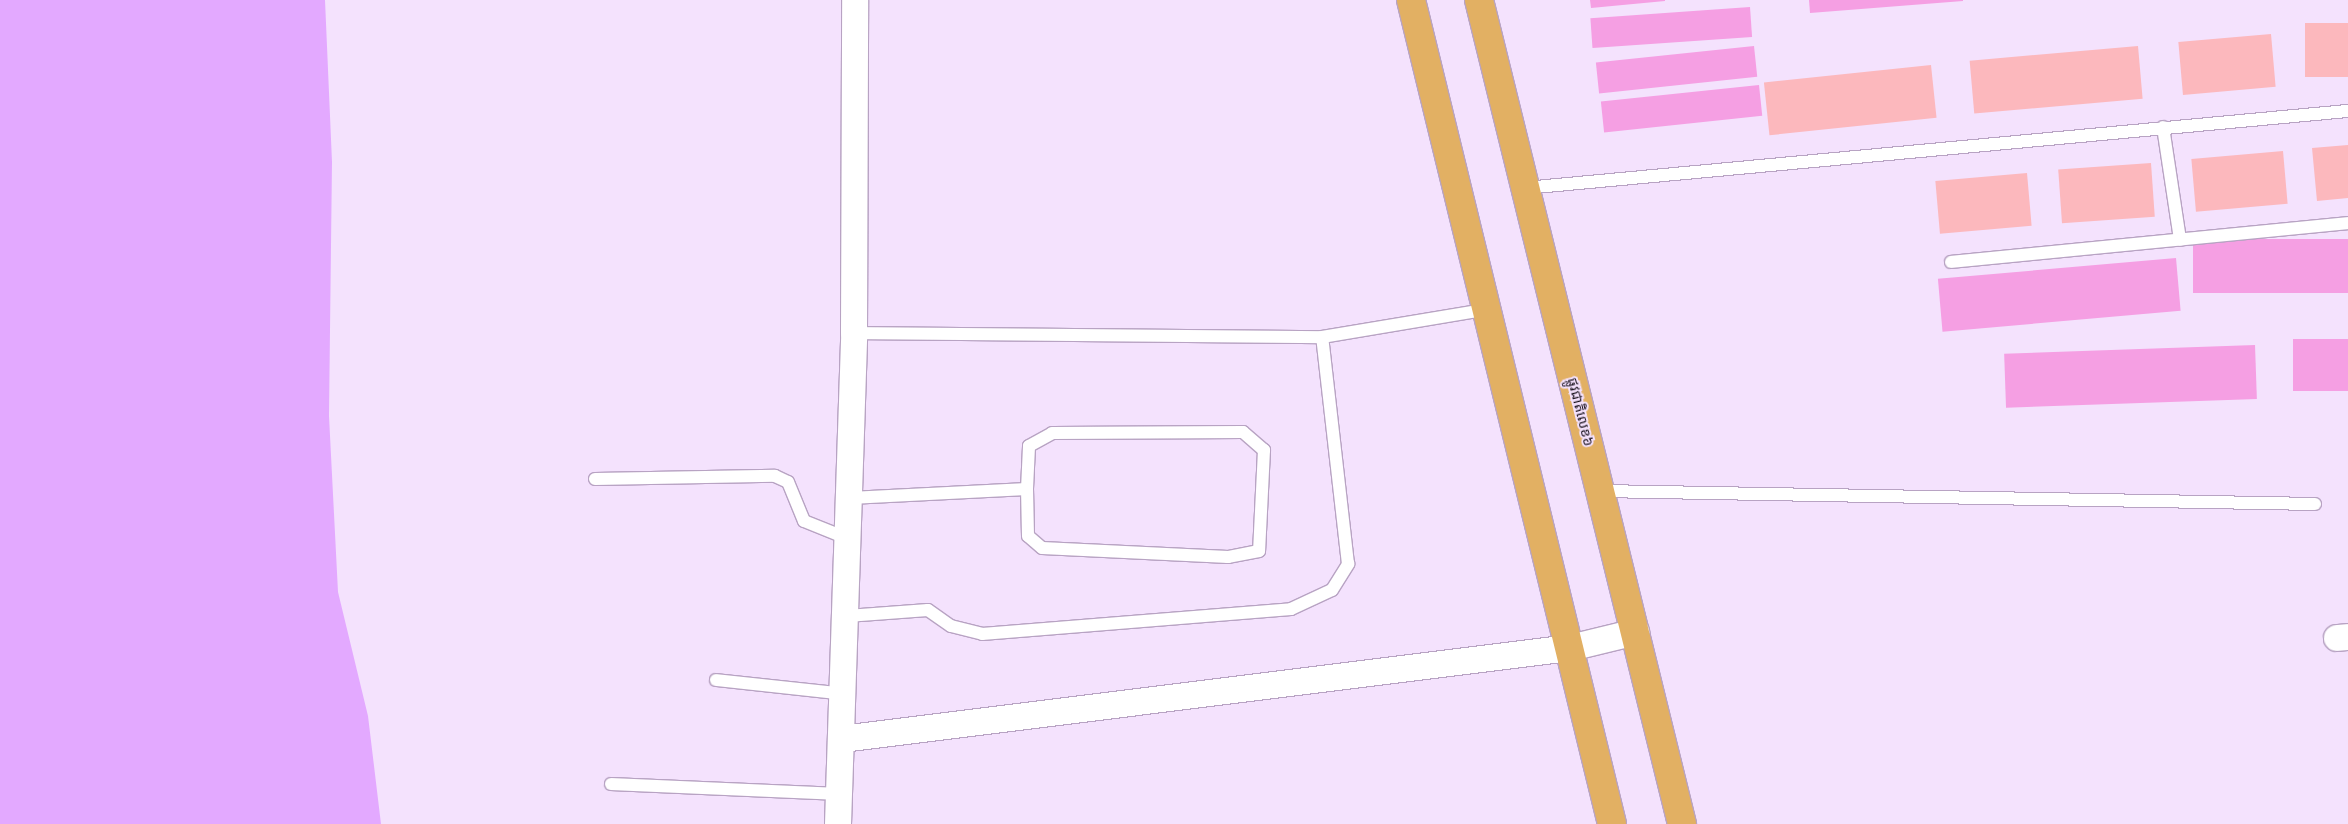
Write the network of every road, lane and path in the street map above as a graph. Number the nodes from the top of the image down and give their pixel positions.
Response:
1 (856, 0) edge
2 (1411, 0) edge
3 (1479, 0) edge
4 (2348, 111) edge
5 (2163, 127) junction
6 (1524, 188) junction
7 (2348, 224) edge
8 (2180, 240) junction
9 (1951, 262) dead end
10 (1483, 310) junction
11 (854, 333) junction
12 (1322, 337) junction
13 (595, 478) dead end
14 (1026, 489) junction
15 (1600, 491) junction
16 (850, 498) junction
17 (2315, 504) dead end
18 (848, 539) junction
19 (847, 616) junction
20 (1636, 632) junction
21 (1570, 648) junction
22 (716, 680) dead end
23 (844, 694) junction
24 (842, 739) junction
25 (611, 784) dead end
26 (840, 794) junction
27 (838, 824) edge
28 (1612, 824) edge
29 (1682, 824) edge

1 - 11 street
2 - 10 highway
3 - 6 highway, ផ្លូវជាតិលេខ៦
4 - 5 lane
5 - 6 lane
5 - 8 lane
6 - 15 highway, ផ្លូវជាតិលេខ៦
7 - 8 lane
8 - 9 lane
10 - 12 lane
10 - 21 highway
11 - 12 lane
11 - 16 street
12 - 19 lane
13 - 18 lane
14 - 14 lane
14 - 16 lane
15 - 17 lane
15 - 20 highway, ផ្លូវជាតិលេខ៦
16 - 18 street
18 - 19 street
19 - 23 street
20 - 21 street
20 - 29 highway, ផ្លូវជាតិលេខ៦
21 - 24 street
21 - 28 highway
22 - 23 lane
23 - 24 street
24 - 26 street
25 - 26 lane
26 - 27 street

